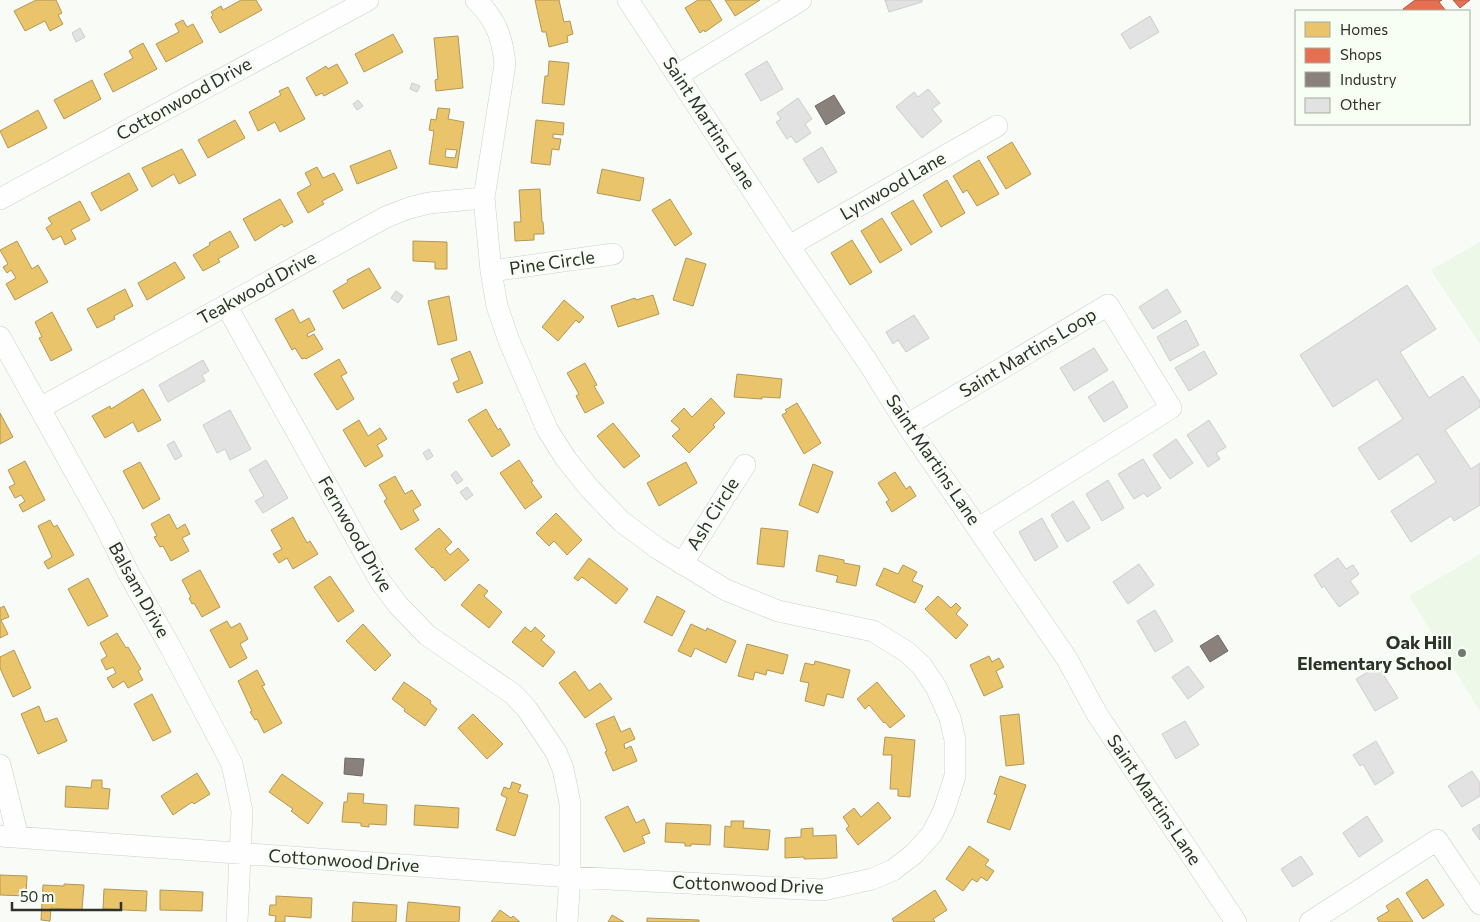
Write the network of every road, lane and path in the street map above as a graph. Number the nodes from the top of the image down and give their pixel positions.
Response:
1 (368, 0) edge
2 (476, 0) edge
3 (628, 0) edge
4 (801, 0) edge
5 (678, 75) junction
6 (997, 126) dead end
7 (484, 198) junction
8 (0, 199) edge
9 (789, 246) junction
10 (613, 254) dead end
11 (490, 271) junction
12 (226, 305) junction
13 (0, 337) edge
14 (40, 408) junction
15 (907, 425) junction
16 (745, 464) dead end
17 (979, 528) junction
18 (682, 564) junction
19 (0, 765) edge
20 (9, 837) edge
21 (240, 854) junction
22 (570, 876) junction
23 (1480, 904) edge
24 (237, 922) edge
25 (567, 922) edge
26 (1236, 922) edge
27 (1310, 922) edge

1 - 8 street, Cottonwood Drive
2 - 7 street, Cottonwood Drive
3 - 5 street, Saint Martins Lane
4 - 5 street
5 - 9 street, Saint Martins Lane
6 - 9 street, Lynwood Lane
7 - 11 street, Cottonwood Drive
7 - 12 street, Teakwood Drive
9 - 15 street, Saint Martins Lane
10 - 11 street, Pine Circle
11 - 18 street, Cottonwood Drive
12 - 14 street, Teakwood Drive
12 - 22 street, Fernwood Drive
13 - 14 street, Balsam Drive
14 - 21 street, Balsam Drive
15 - 17 street, Saint Martins Lane
15 - 17 street, Saint Martins Loop
16 - 18 street, Ash Circle
17 - 26 street, Saint Martins Lane
18 - 22 street, Cottonwood Drive
19 - 20 street
20 - 21 street, Cottonwood Drive
21 - 22 street, Cottonwood Drive
21 - 24 street, Balsam Drive
22 - 25 street, Fernwood Drive
23 - 27 street

